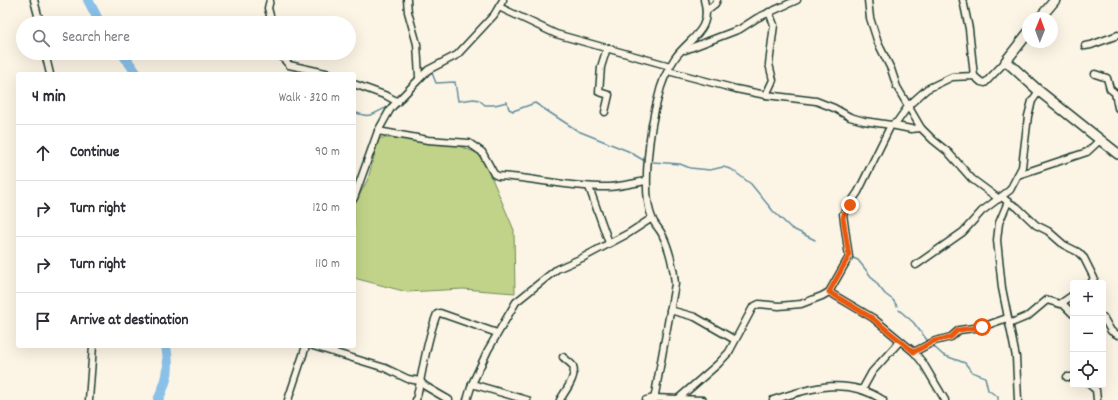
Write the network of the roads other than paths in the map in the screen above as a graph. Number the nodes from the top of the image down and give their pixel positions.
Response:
1 (34, 0) edge
2 (270, 0) edge
3 (407, 0) edge
4 (704, 0) edge
5 (718, 0) edge
6 (797, 0) edge
7 (868, 0) edge
8 (963, 0) edge
9 (1054, 0) edge
10 (501, 2) edge
11 (706, 11) junction
12 (769, 12) junction
13 (1045, 12) edge
14 (38, 16) edge
15 (270, 16) edge
16 (1118, 35) edge
17 (1022, 40) edge
18 (1085, 46) dead end
19 (607, 48) junction
20 (681, 51) junction
21 (47, 60) edge
22 (285, 60) edge
23 (1006, 60) junction
24 (669, 68) junction
25 (50, 72) edge
26 (321, 72) edge
27 (1094, 74) dead end
28 (974, 76) junction
29 (419, 78) junction
30 (356, 85) edge
31 (1039, 91) junction
32 (766, 95) junction
33 (398, 102) junction
34 (909, 105) junction
35 (1118, 108) edge
36 (605, 112) dead end
37 (892, 125) junction
38 (921, 128) junction
39 (378, 131) junction
40 (1100, 140) junction
41 (1118, 154) edge
42 (1018, 175) junction
43 (646, 181) junction
44 (589, 187) junction
45 (356, 192) edge
46 (1000, 198) junction
47 (1008, 202) junction
48 (652, 218) junction
49 (609, 243) junction
50 (916, 265) dead end
51 (1093, 280) edge
52 (829, 292) junction
53 (1070, 297) edge
54 (1062, 303) junction
55 (670, 310) junction
56 (1070, 311) edge
57 (1008, 321) junction
58 (1106, 322) edge
59 (497, 333) junction
60 (1118, 335) edge
61 (735, 340) junction
62 (900, 341) junction
63 (93, 348) edge
64 (305, 348) edge
65 (320, 348) edge
66 (914, 352) junction
67 (563, 357) dead end
68 (420, 381) junction
69 (472, 384) junction
70 (1094, 388) edge
71 (862, 390) junction
72 (679, 398) junction
73 (654, 399) edge
74 (89, 400) edge
75 (288, 400) edge
76 (416, 400) edge
77 (449, 400) edge
78 (468, 400) edge
79 (527, 400) edge
80 (560, 400) edge
81 (646, 400) edge
82 (699, 400) edge
83 (776, 400) edge
84 (883, 400) edge
85 (945, 400) edge
86 (1018, 400) edge
87 (1097, 400) edge

1 - 14 street
2 - 15 street
3 - 29 street
4 - 11 street
5 - 11 street
6 - 12 street
7 - 34 street
8 - 28 street
9 - 13 street
10 - 19 street
10 - 29 street
11 - 20 street
12 - 20 street
12 - 32 street
16 - 18 street
17 - 23 street
19 - 24 street
19 - 36 street
20 - 24 street
21 - 25 street
22 - 26 street
23 - 28 street
23 - 31 street
24 - 32 street
24 - 43 street
27 - 35 street
28 - 34 street
29 - 33 street
30 - 33 street
31 - 40 street
31 - 42 street
32 - 37 street
33 - 39 street
34 - 37 street
34 - 38 street
37 - 38 street
37 - 52 street
38 - 46 street
39 - 44 street
39 - 45 street
40 - 41 street
40 - 42 street
42 - 46 street
43 - 44 street
43 - 48 street
44 - 49 street
46 - 47 street
46 - 50 street
47 - 51 street
47 - 57 street
48 - 49 street
48 - 55 street
49 - 59 street
52 - 61 street
52 - 62 street
53 - 54 street
54 - 56 street
54 - 57 street
55 - 61 street
55 - 73 street
57 - 66 street
57 - 86 street
58 - 60 street
59 - 68 street
59 - 69 street
61 - 72 street
62 - 66 street
62 - 71 street
63 - 74 street
64 - 75 street
65 - 68 street
66 - 85 street
67 - 80 street
68 - 76 street
68 - 77 street
69 - 78 street
69 - 79 street
70 - 87 street
71 - 83 street
71 - 84 street
72 - 73 street
72 - 82 street
73 - 81 street

